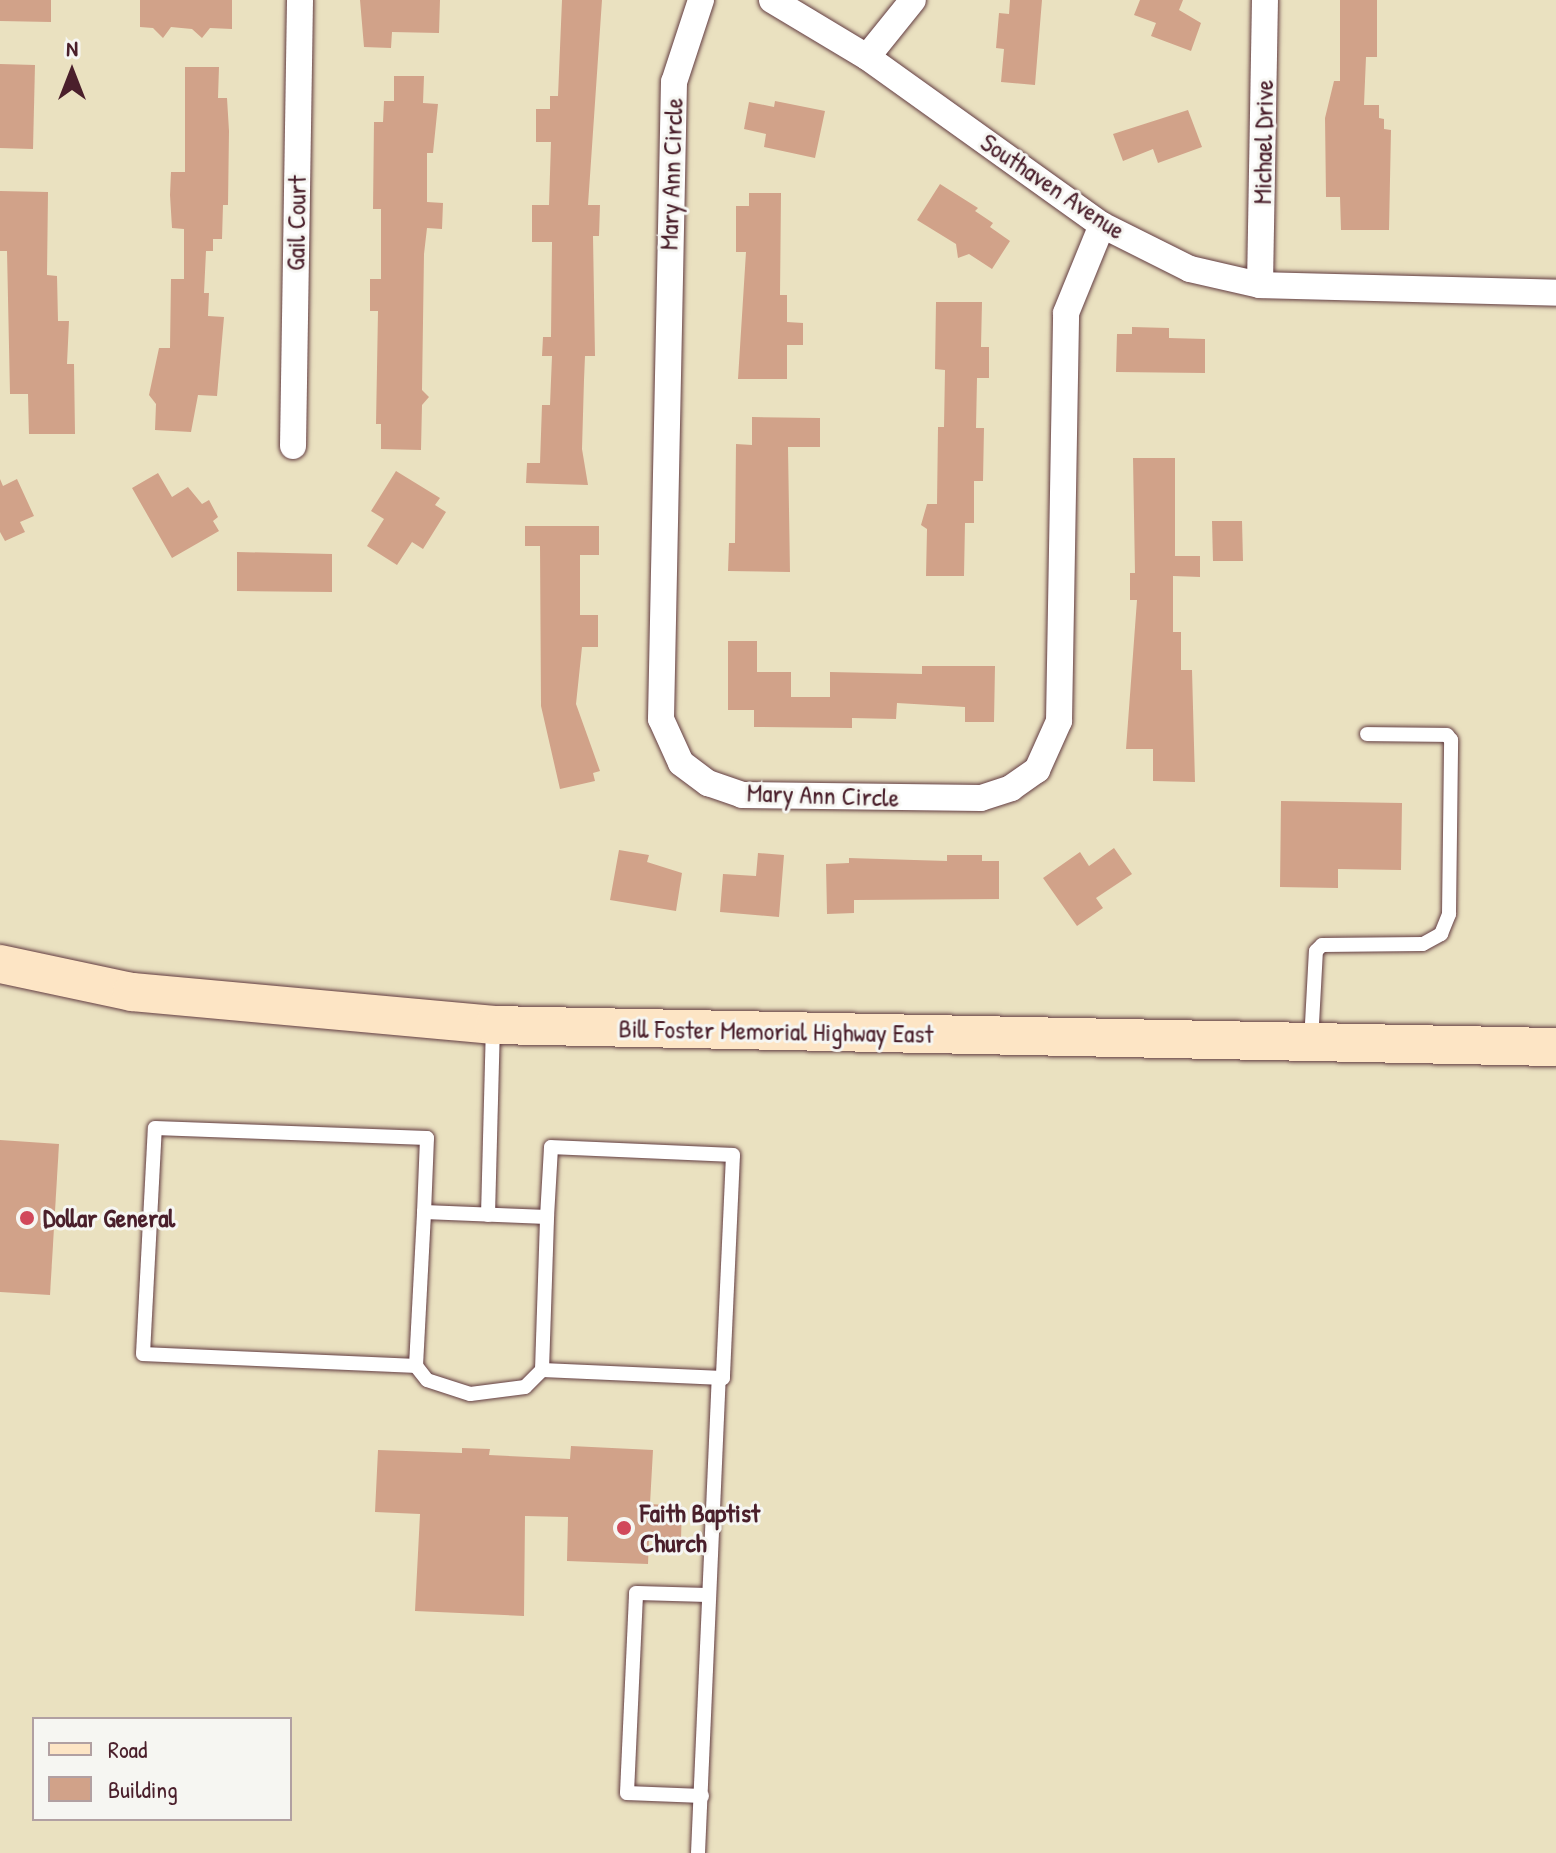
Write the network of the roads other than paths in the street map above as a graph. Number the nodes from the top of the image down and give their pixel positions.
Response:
1 (300, 0) edge
2 (701, 0) edge
3 (772, 0) edge
4 (913, 0) edge
5 (1265, 0) edge
6 (867, 57) junction
7 (1102, 225) junction
8 (1260, 285) junction
9 (1556, 293) edge
10 (293, 446) dead end
11 (1367, 734) dead end
12 (0, 964) edge
13 (494, 1025) junction
14 (1311, 1042) junction
15 (1556, 1047) edge
16 (424, 1212) junction
17 (488, 1215) junction
18 (547, 1217) junction
19 (416, 1366) junction
20 (542, 1370) junction
21 (719, 1378) junction
22 (709, 1595) junction
23 (702, 1796) junction
24 (698, 1853) edge

1 - 10 street, Gail Court
2 - 7 street, Mary Ann Circle
3 - 6 street, Southaven Avenue
4 - 6 street
5 - 8 street, Michael Drive
6 - 7 street, Southaven Avenue
7 - 8 street, Southaven Avenue
8 - 9 street, Southaven Avenue
11 - 14 lane
12 - 13 main road, Bill Foster Memorial Highway East
13 - 14 main road, Bill Foster Memorial Highway East
13 - 17 lane
14 - 15 main road, Bill Foster Memorial Highway East
16 - 17 lane
16 - 19 lane
16 - 19 lane
17 - 18 lane
18 - 20 lane
18 - 21 lane
19 - 20 lane
20 - 21 lane
21 - 22 lane
22 - 23 lane
22 - 23 lane
23 - 24 lane

